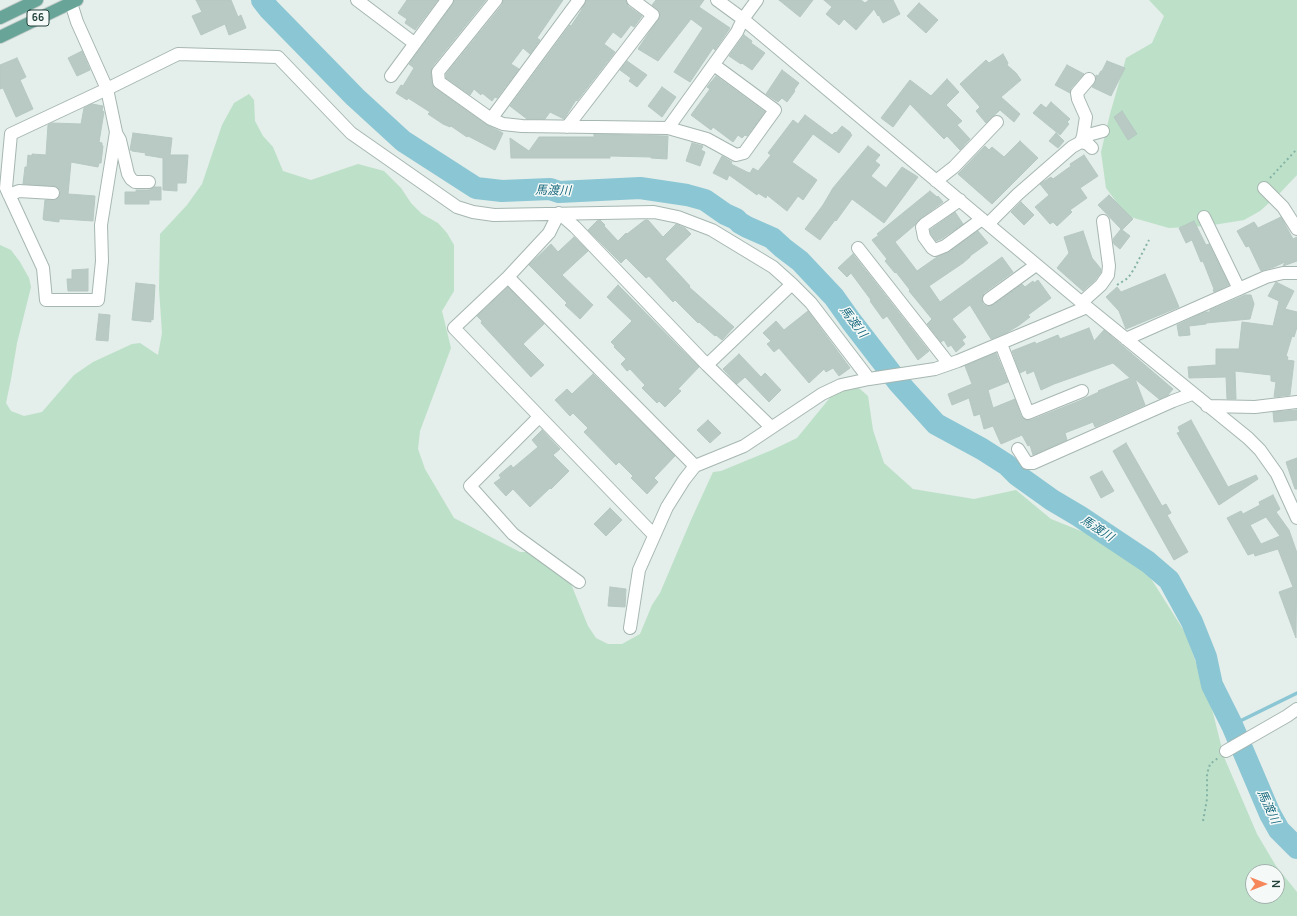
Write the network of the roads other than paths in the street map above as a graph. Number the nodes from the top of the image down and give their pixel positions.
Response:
1 (37, 0) edge
2 (357, 0) edge
3 (447, 0) edge
4 (496, 0) edge
5 (579, 0) edge
6 (634, 0) edge
7 (717, 0) edge
8 (757, 0) edge
9 (74, 1) edge
10 (0, 18) edge
11 (743, 19) junction
12 (0, 37) edge
13 (414, 43) junction
14 (714, 65) junction
15 (391, 76) dead end
16 (1090, 79) dead end
17 (107, 89) junction
18 (491, 119) junction
19 (998, 122) dead end
20 (567, 127) junction
21 (668, 128) junction
22 (1103, 131) dead end
23 (116, 132) junction
24 (1081, 142) junction
25 (1092, 148) dead end
26 (936, 181) junction
27 (149, 182) dead end
28 (1264, 188) road end
29 (52, 193) dead end
30 (9, 195) junction
31 (960, 200) junction
32 (559, 213) junction
33 (1204, 217) dead end
34 (1103, 221) dead end
35 (985, 222) junction
36 (1297, 229) edge
37 (858, 248) dead end
38 (1036, 265) junction
39 (1297, 273) edge
40 (508, 277) junction
41 (792, 284) junction
42 (1239, 289) junction
43 (989, 299) dead end
44 (1084, 305) junction
45 (1126, 339) junction
46 (1001, 344) junction
47 (949, 364) junction
48 (707, 365) junction
49 (869, 379) junction
50 (1082, 392) dead end
51 (1192, 394) junction
52 (1297, 402) edge
53 (1207, 406) junction
54 (539, 417) junction
55 (771, 427) junction
56 (1018, 449) dead end
57 (695, 466) junction
58 (1297, 518) edge
59 (654, 535) junction
60 (579, 582) dead end
61 (630, 628) dead end
62 (1297, 709) edge
63 (1226, 750) road end

1 - 10 main road, 66
2 - 13 street
3 - 13 street
4 - 18 street
5 - 18 street
6 - 20 street
7 - 11 street
8 - 11 street
9 - 12 main road, 66
9 - 17 street
11 - 14 street
11 - 26 street
13 - 15 street
14 - 21 street
14 - 21 street
16 - 24 street
17 - 23 street
17 - 30 street
17 - 32 street
18 - 20 street
19 - 26 street
20 - 21 street
22 - 24 street
23 - 27 street
23 - 30 street
24 - 25 street
24 - 35 street
26 - 31 street
28 - 36 street
29 - 30 street
31 - 35 street
31 - 35 street
32 - 40 street
32 - 41 street
32 - 48 street
33 - 42 street
34 - 44 street
35 - 38 street
37 - 47 street
38 - 43 street
38 - 44 street
39 - 42 street
40 - 54 street
40 - 57 street
41 - 48 street
41 - 49 street
42 - 45 street
44 - 45 street
44 - 46 street
45 - 51 street
46 - 47 street
46 - 50 street
47 - 49 street
48 - 55 street
49 - 55 street
51 - 53 street
51 - 56 street
52 - 53 street
53 - 58 street
54 - 59 street
54 - 60 street
55 - 57 street
57 - 59 street
59 - 61 street
62 - 63 street

